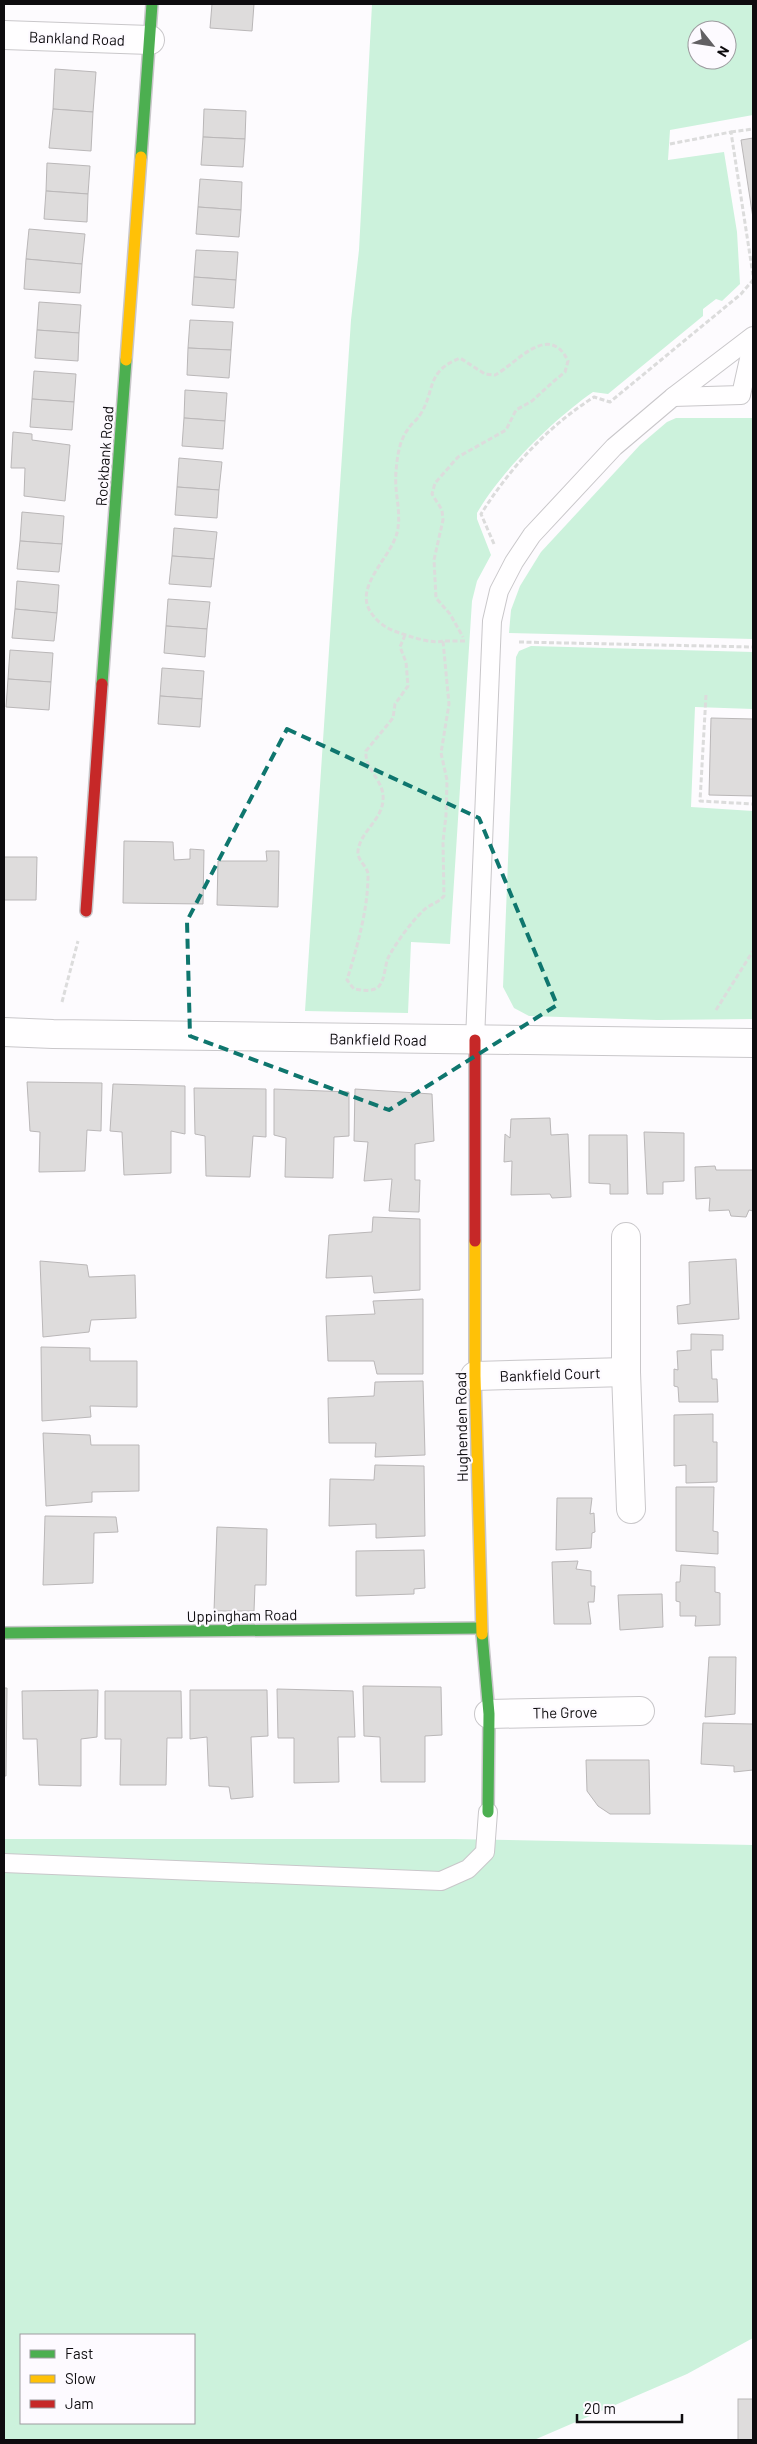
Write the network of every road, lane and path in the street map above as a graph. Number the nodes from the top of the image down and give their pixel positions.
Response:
1 (152, 4) edge
2 (4, 35) edge
3 (150, 40) junction
4 (753, 128) edge
5 (731, 132) junction
6 (670, 144) dead end
7 (753, 275) edge
8 (753, 280) edge
9 (753, 336) edge
10 (753, 342) edge
11 (673, 397) junction
12 (507, 574) junction
13 (405, 635) junction
14 (444, 641) junction
15 (466, 641) junction
16 (492, 641) junction
17 (753, 647) edge
18 (706, 695) dead end
19 (753, 804) edge
20 (86, 911) joint
21 (753, 951) edge
22 (4, 1032) edge
23 (53, 1034) junction
24 (474, 1040) junction
25 (695, 1042) junction
26 (753, 1043) edge
27 (626, 1237) dead end
28 (626, 1372) junction
29 (474, 1376) junction
30 (631, 1509) dead end
31 (481, 1628) junction
32 (4, 1632) edge
33 (640, 1711) dead end
34 (489, 1714) junction
35 (488, 1812) joint
36 (4, 1863) edge

1 - 3 street, Rockbank Road
2 - 3 street, Bankland Road
3 - 20 street, Rockbank Road
4 - 5 path
5 - 6 path
5 - 7 path
8 - 12 path
9 - 11 lane
10 - 11 lane
11 - 12 lane
12 - 16 lane
13 - 14 path
13 - 14 path
13 - 15 path
14 - 15 path
15 - 16 path
16 - 17 path
16 - 24 lane
18 - 19 path
20 - 23 path
21 - 25 path
22 - 23 street, Bankfield Road
23 - 24 street, Bankfield Road
24 - 25 street, Bankfield Road
24 - 29 street, Hughenden Road
25 - 26 street, Bankfield Road
27 - 28 street
28 - 29 street, Bankfield Court
28 - 30 street
29 - 31 street, Hughenden Road
31 - 32 street, Uppingham Road
31 - 34 street, Hughenden Road
33 - 34 street, The Grove
34 - 35 street, Hughenden Road
35 - 36 lane

